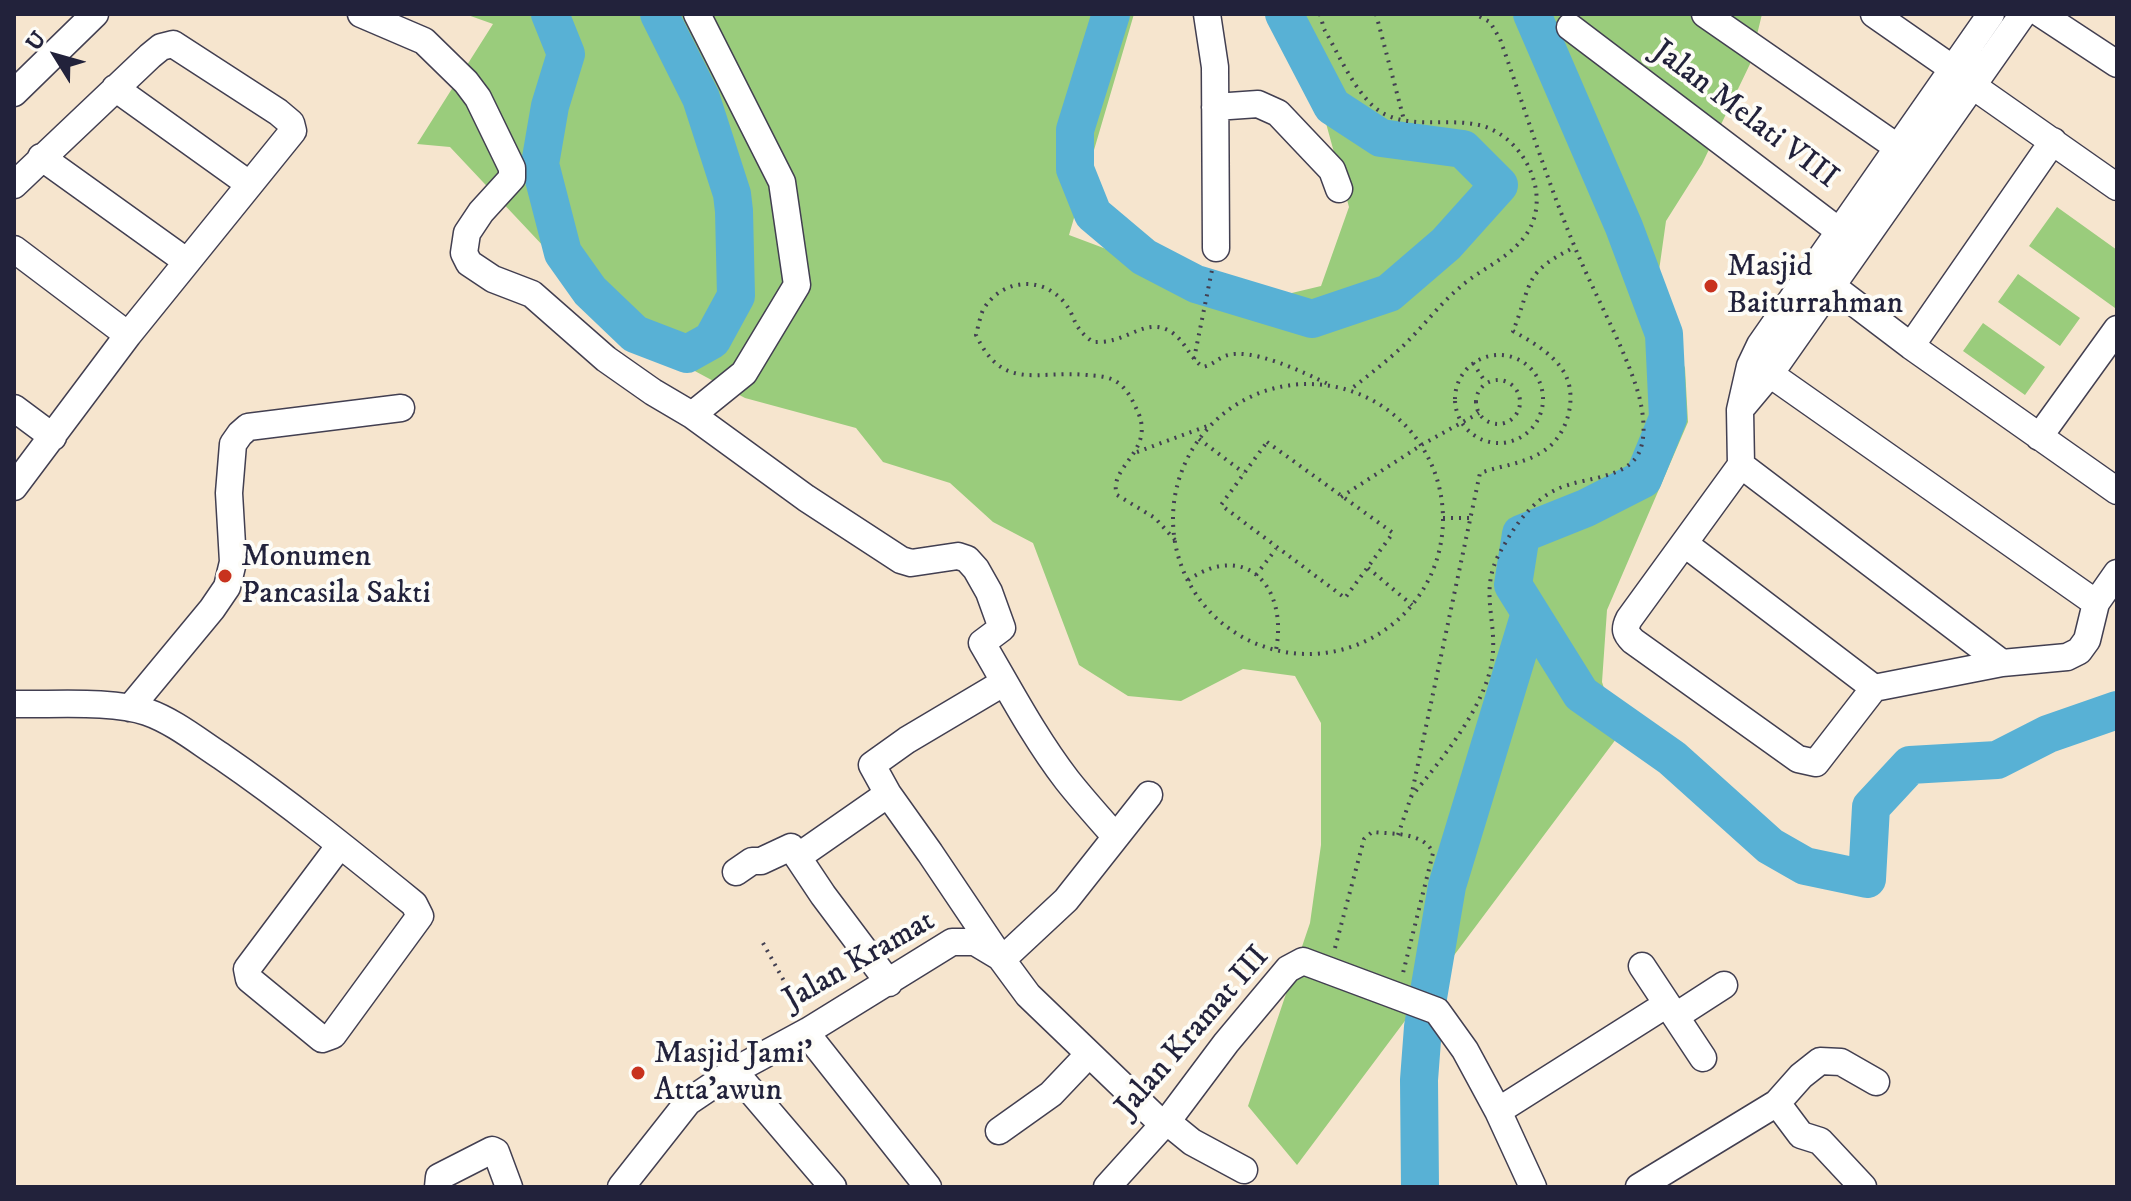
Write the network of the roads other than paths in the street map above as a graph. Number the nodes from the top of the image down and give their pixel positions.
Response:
1 (95, 14) edge
2 (361, 14) edge
3 (697, 14) edge
4 (1207, 14) edge
5 (1705, 14) edge
6 (1874, 14) edge
7 (1991, 14) edge
8 (2023, 14) edge
9 (2041, 14) edge
10 (1570, 27) dead end
11 (2117, 64) edge
12 (1953, 69) junction
13 (1973, 86) junction
14 (115, 88) junction
15 (14, 93) edge
16 (1215, 107) junction
17 (2053, 141) junction
18 (1897, 147) junction
19 (41, 157) junction
20 (249, 184) junction
21 (14, 185) edge
22 (2117, 187) edge
23 (1339, 189) dead end
24 (1839, 231) junction
25 (1216, 248) dead end
26 (14, 249) edge
27 (186, 261) junction
28 (1832, 286) junction
29 (2117, 329) edge
30 (128, 335) junction
31 (1911, 346) junction
32 (1760, 370) junction
33 (14, 408) edge
34 (401, 408) dead end
35 (692, 415) junction
36 (53, 437) junction
37 (2039, 437) junction
38 (1741, 465) junction
39 (14, 487) edge
40 (2117, 491) edge
41 (1685, 544) junction
42 (2117, 573) edge
43 (2096, 603) junction
44 (2002, 663) junction
45 (1003, 683) junction
46 (1874, 688) junction
47 (14, 704) edge
48 (130, 708) junction
49 (888, 794) junction
50 (1149, 795) dead end
51 (1115, 836) junction
52 (340, 845) junction
53 (799, 856) junction
54 (736, 872) dead end
55 (1000, 957) junction
56 (1642, 966) dead end
57 (889, 983) junction
58 (1724, 985) dead end
59 (1671, 1010) junction
60 (808, 1031) junction
61 (1089, 1054) junction
62 (1703, 1058) dead end
63 (734, 1071) junction
64 (1876, 1082) dead end
65 (1777, 1103) junction
66 (1498, 1111) junction
67 (1165, 1120) junction
68 (999, 1131) dead end
69 (1244, 1170) dead end
70 (438, 1187) edge
71 (509, 1187) edge
72 (621, 1187) edge
73 (833, 1187) edge
74 (928, 1187) edge
75 (1107, 1187) edge
76 (1533, 1187) edge
77 (1639, 1187) edge
78 (1863, 1187) edge

1 - 15 street
2 - 35 street
3 - 35 street
4 - 16 street
5 - 18 street
6 - 12 street
7 - 12 street
8 - 13 street
9 - 11 street
10 - 24 street, Jalan Melati VIII
12 - 18 street
13 - 17 street
13 - 28 street
14 - 19 street
14 - 20 street
14 - 20 street
16 - 23 street
16 - 25 street
17 - 22 street
17 - 31 street
18 - 24 street
19 - 21 street
19 - 27 street
20 - 27 street
24 - 32 street
26 - 30 street
27 - 30 street
28 - 31 street
28 - 32 street
29 - 37 street
30 - 36 street
31 - 37 street
32 - 38 street
32 - 43 street
33 - 36 street
34 - 48 street
35 - 45 street
36 - 39 street
37 - 40 street
38 - 41 street
38 - 44 street
41 - 46 street
41 - 46 street
42 - 43 street
43 - 44 street
44 - 46 street
45 - 49 street
45 - 51 street
47 - 48 street
48 - 52 street
49 - 53 street
49 - 55 street
50 - 51 street
51 - 55 street
52 - 52 street
53 - 54 street
53 - 57 street
55 - 57 street, Jalan Kramat
55 - 61 street
56 - 59 street
57 - 60 street, Jalan Kramat
58 - 59 street
59 - 62 street
59 - 66 street
60 - 63 street, Jalan Kramat
60 - 74 street
61 - 67 street
61 - 68 street
63 - 72 street, Jalan Kramat
63 - 73 street
64 - 65 street
65 - 77 street
65 - 78 street
66 - 67 street, Jalan Kramat III
66 - 76 street
67 - 69 street
67 - 75 street, Jalan Kramat III
70 - 71 street

